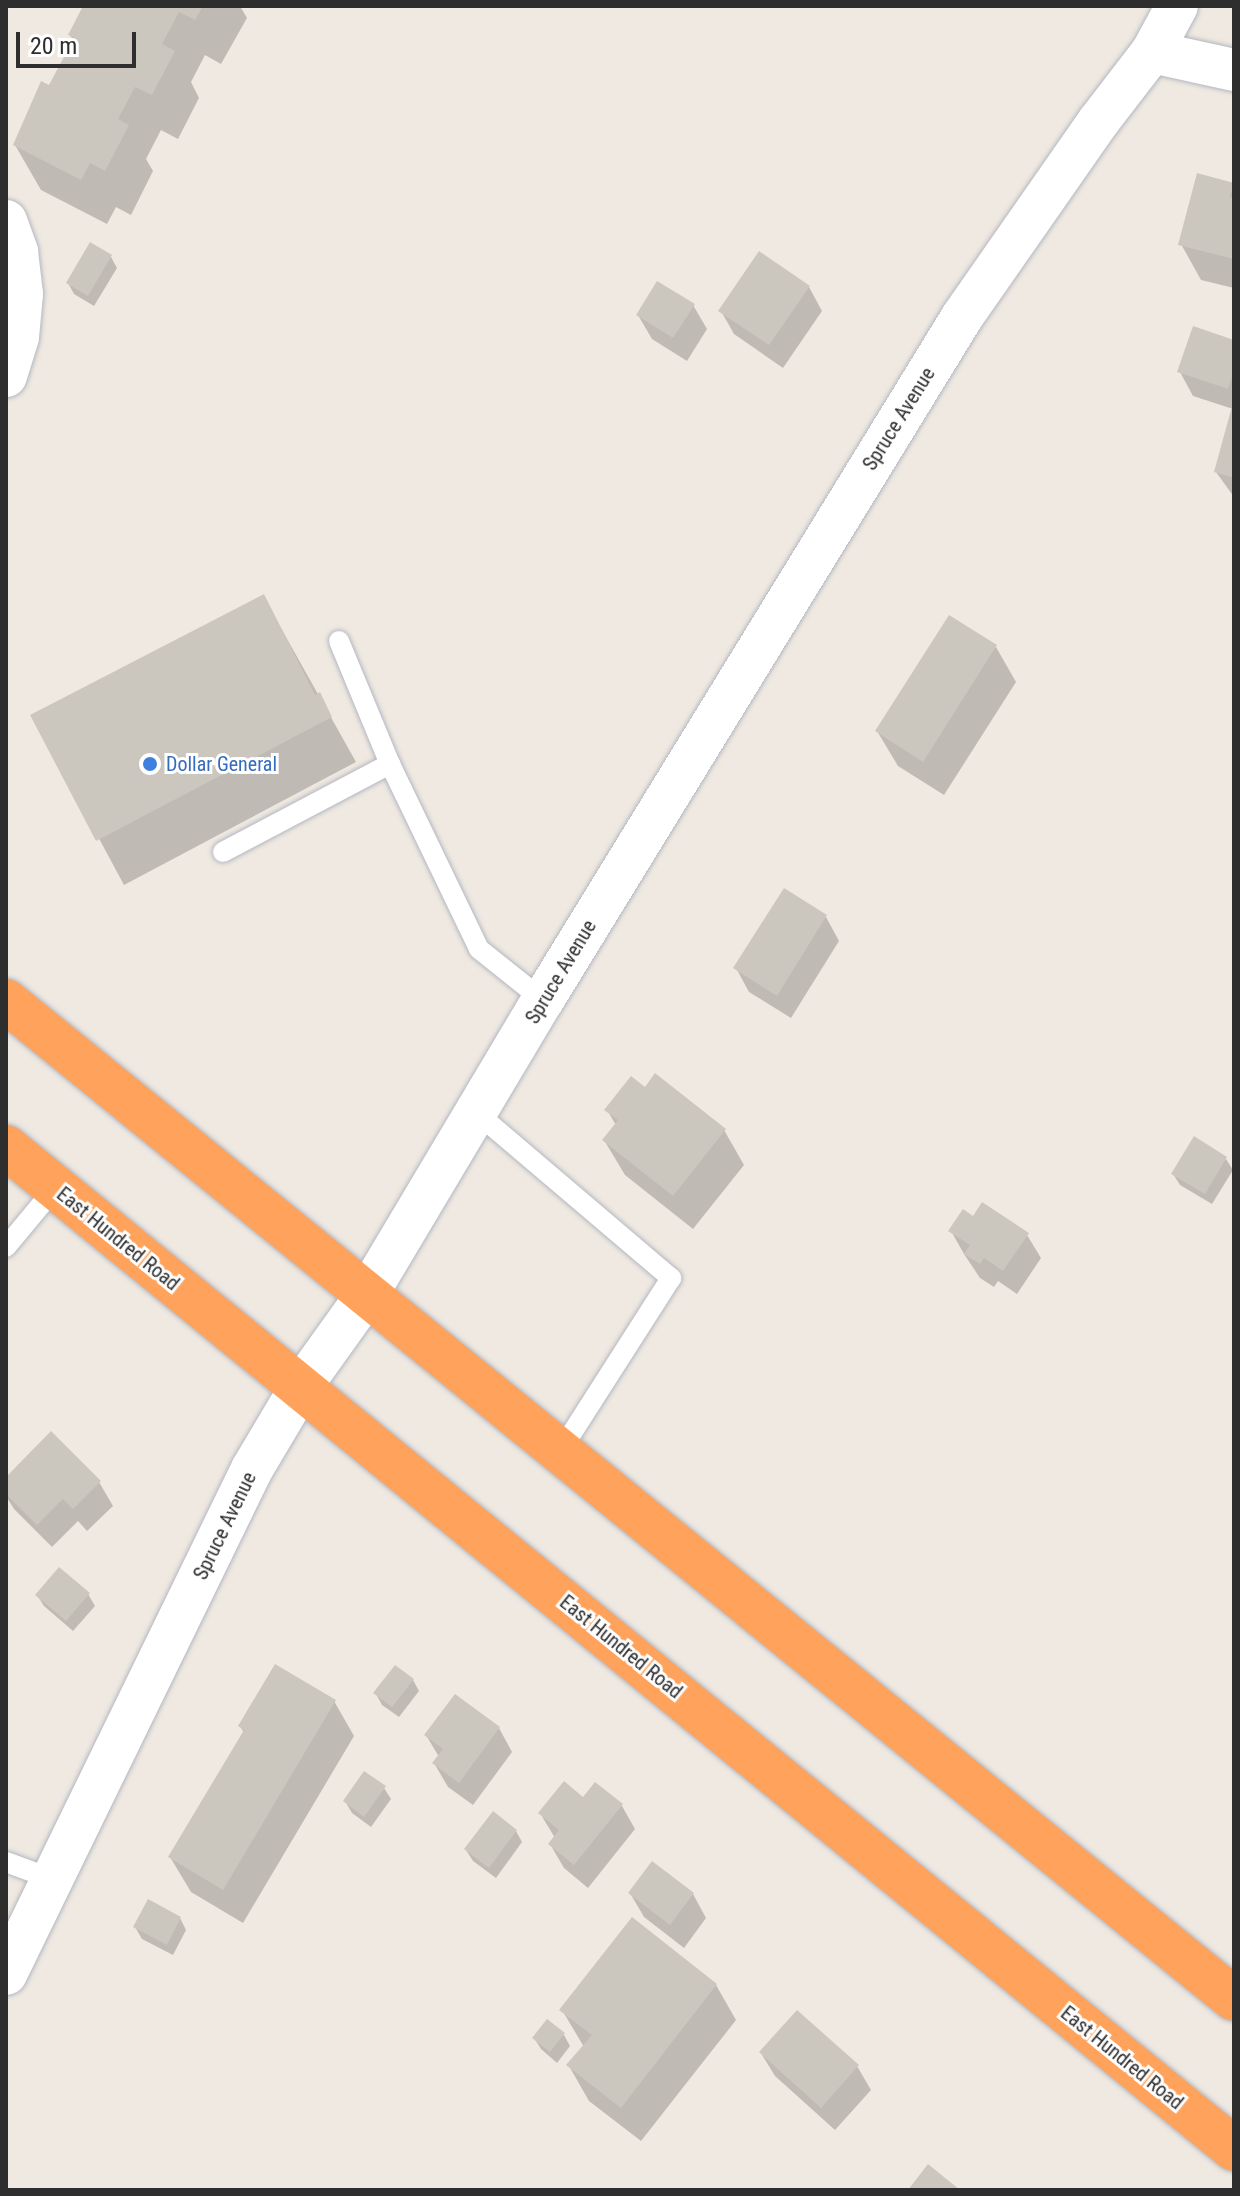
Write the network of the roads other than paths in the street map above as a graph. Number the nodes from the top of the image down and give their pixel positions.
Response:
1 (1177, 6) edge
2 (1152, 52) junction
3 (1234, 70) edge
4 (6, 221) edge
5 (6, 376) edge
6 (339, 641) dead end
7 (390, 764) junction
8 (223, 852) dead end
9 (543, 1000) junction
10 (6, 1001) edge
11 (477, 1113) junction
12 (6, 1147) edge
13 (55, 1188) junction
14 (6, 1247) edge
15 (368, 1293) junction
16 (300, 1388) junction
17 (561, 1450) junction
18 (6, 1862) edge
19 (52, 1879) junction
20 (6, 1974) edge
21 (1234, 1999) edge
22 (1234, 2149) edge

1 - 2 street, Spruce Avenue
2 - 3 street
2 - 9 street, Spruce Avenue
4 - 5 street
6 - 7 lane
7 - 8 lane
7 - 9 lane
9 - 11 street, Spruce Avenue
10 - 15 highway
11 - 15 street, Spruce Avenue
11 - 17 lane
12 - 13 highway, East Hundred Road
13 - 14 lane
13 - 16 highway, East Hundred Road
15 - 16 street, Spruce Avenue
15 - 17 highway
16 - 19 street, Spruce Avenue
16 - 22 highway, East Hundred Road
17 - 21 highway
18 - 19 lane
19 - 20 street, Spruce Avenue

